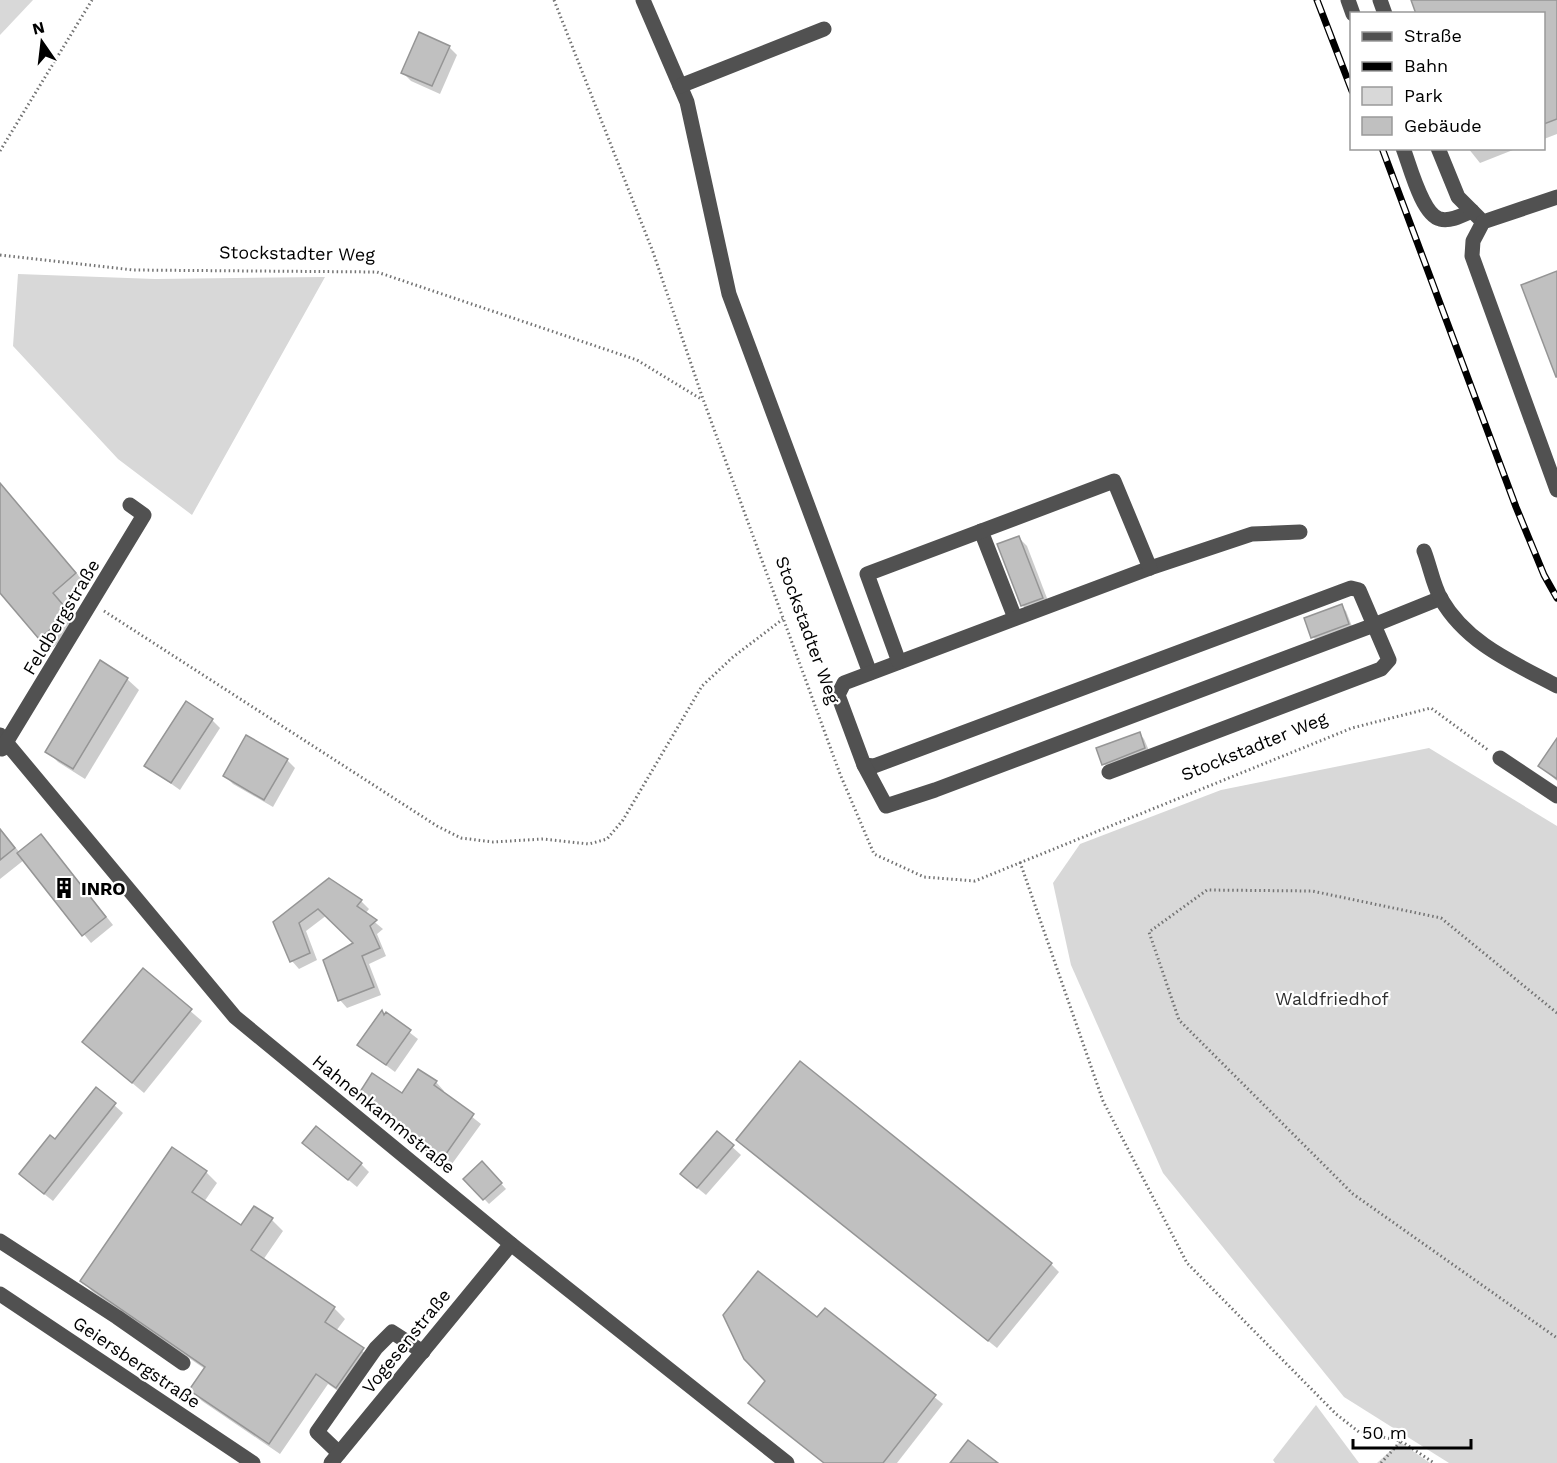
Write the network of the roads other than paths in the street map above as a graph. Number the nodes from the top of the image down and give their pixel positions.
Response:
1 (643, 0) edge
2 (824, 29) dead end
3 (680, 87) junction
4 (1404, 150) edge
5 (1439, 150) edge
6 (1557, 196) edge
7 (1478, 217) junction
8 (1557, 490) edge
9 (130, 505) dead end
10 (981, 531) junction
11 (1300, 532) dead end
12 (1424, 551) dead end
13 (1150, 568) junction
14 (1441, 598) junction
15 (1015, 618) junction
16 (1374, 625) junction
17 (898, 662) junction
18 (870, 673) junction
19 (1557, 686) edge
20 (2, 743) edge
21 (1500, 758) road end
22 (864, 765) junction
23 (1109, 772) dead end
24 (1557, 796) edge
25 (0, 1241) edge
26 (511, 1244) junction
27 (0, 1294) edge
28 (423, 1352) junction
29 (183, 1364) dead end
30 (335, 1458) edge
31 (253, 1463) edge
32 (787, 1463) edge

1 - 3 street
2 - 3 street
3 - 18 street
4 - 7 street
5 - 7 street
6 - 7 street
7 - 8 street
9 - 20 street, Feldbergstraße
10 - 13 street
10 - 15 street
10 - 17 street
11 - 13 street
12 - 14 street
13 - 15 street
14 - 16 street
14 - 19 street
15 - 17 street
16 - 22 street
16 - 22 street
16 - 23 street
17 - 18 street
18 - 22 street
20 - 26 street, Hahnenkammstraße
21 - 24 street
25 - 29 street
26 - 28 street, Vogesenstraße
26 - 32 street, Hahnenkammstraße
27 - 31 street, Geiersbergstraße
28 - 30 street, Vogesenstraße
28 - 30 street

